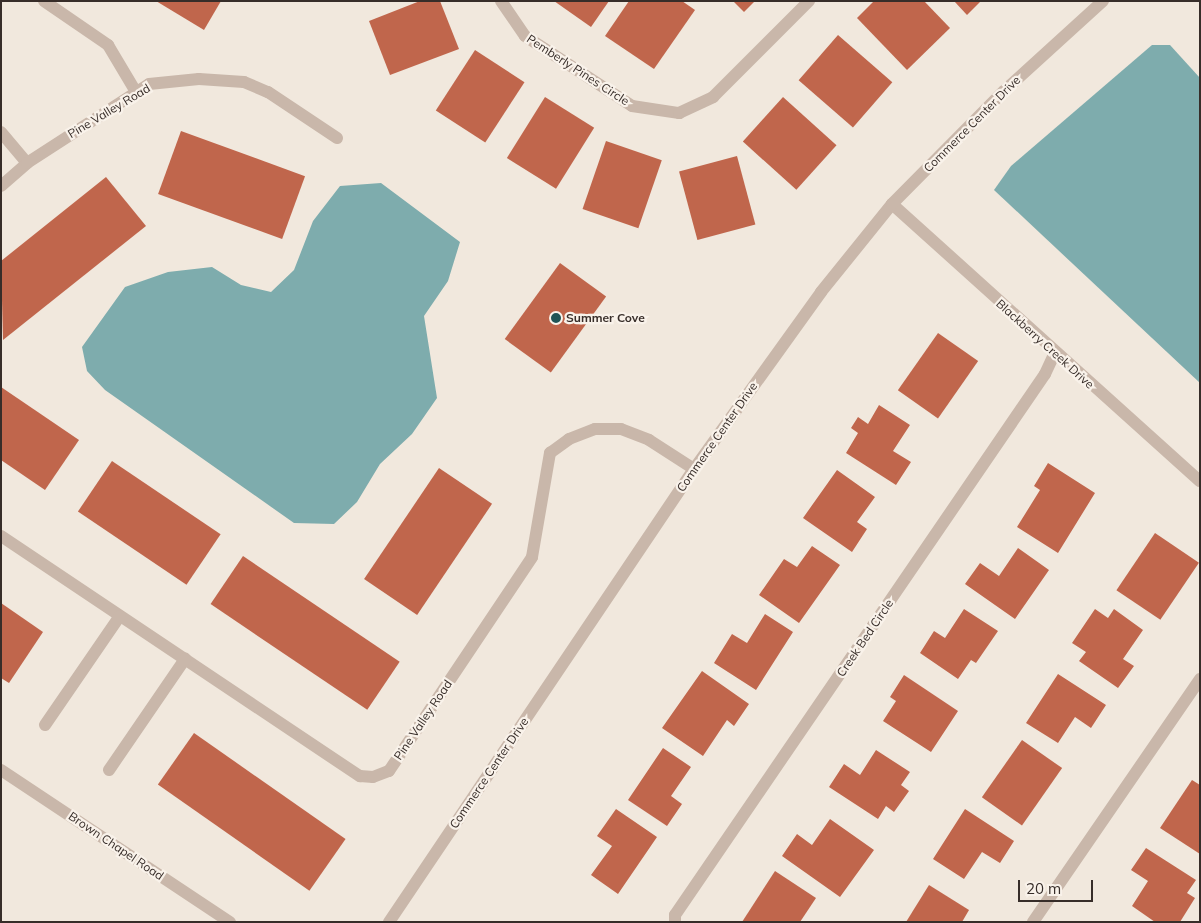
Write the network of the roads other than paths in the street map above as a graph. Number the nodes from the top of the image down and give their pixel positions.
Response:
1 (44, 1) edge
2 (501, 1) edge
3 (809, 1) edge
4 (1103, 1) edge
5 (136, 92) junction
6 (1, 132) edge
7 (337, 138) dead end
8 (27, 163) junction
9 (1, 186) edge
10 (892, 204) junction
11 (1054, 353) junction
12 (694, 469) junction
13 (1200, 481) edge
14 (1, 536) edge
15 (120, 616) junction
16 (185, 659) junction
17 (1200, 679) edge
18 (45, 726) dead end
19 (1, 770) edge
20 (109, 770) dead end
21 (230, 922) edge
22 (389, 922) edge
23 (675, 922) edge
24 (1033, 922) edge

1 - 5 street
2 - 3 street, Pemberly Pines Circle
4 - 10 street, Commerce Center Drive
5 - 7 street, Pine Valley Road
5 - 8 street, Pine Valley Road
6 - 8 street
8 - 9 street, Pine Valley Road
10 - 11 street, Blackberry Creek Drive
10 - 12 street, Commerce Center Drive
11 - 13 street, Blackberry Creek Drive
11 - 23 street, Creek Bed Circle
12 - 16 street, Pine Valley Road
12 - 22 street, Commerce Center Drive
14 - 15 street, Pine Valley Road
15 - 16 street, Pine Valley Road
15 - 18 street
16 - 20 street
17 - 24 street
19 - 21 street, Brown Chapel Road

